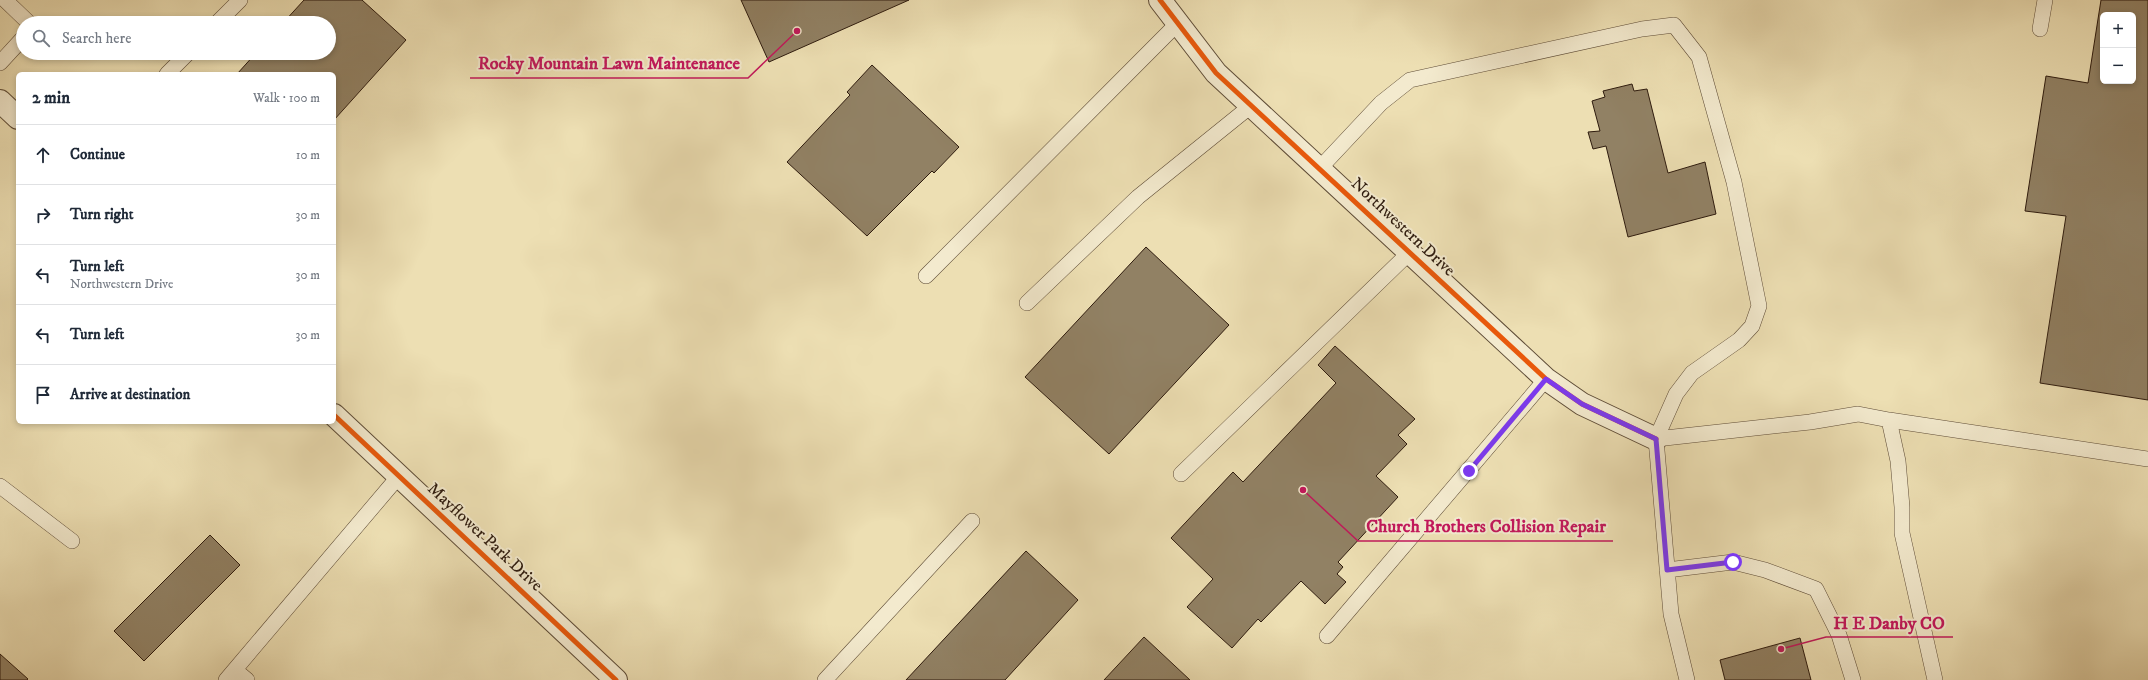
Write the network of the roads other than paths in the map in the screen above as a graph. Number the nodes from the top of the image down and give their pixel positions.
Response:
1 (5, 0) edge
2 (240, 0) edge
3 (1160, 0) edge
4 (2045, 0) edge
5 (22, 16) edge
6 (224, 16) edge
7 (1178, 23) junction
8 (2040, 29) dead end
9 (16, 46) edge
10 (181, 60) edge
11 (0, 63) edge
12 (169, 72) edge
13 (0, 101) edge
14 (1252, 105) junction
15 (16, 116) edge
16 (1320, 168) junction
17 (1410, 252) junction
18 (926, 276) dead end
19 (1027, 303) dead end
20 (1546, 379) junction
21 (336, 417) edge
22 (1889, 420) junction
23 (1656, 439) junction
24 (2148, 460) edge
25 (1181, 474) dead end
26 (399, 476) junction
27 (0, 486) edge
28 (972, 521) dead end
29 (72, 541) dead end
30 (1667, 570) junction
31 (1327, 636) dead end
32 (231, 675) edge
33 (247, 680) edge
34 (616, 680) edge
35 (825, 680) edge
36 (1687, 680) edge
37 (1853, 680) edge
38 (1935, 680) edge

1 - 5 lane
2 - 6 lane
3 - 7 street, Northwestern Drive
4 - 8 lane
7 - 14 street, Northwestern Drive
7 - 18 lane
9 - 11 lane
10 - 12 lane
13 - 15 street
14 - 16 street, Northwestern Drive
14 - 19 lane
16 - 17 street, Northwestern Drive
16 - 23 lane
17 - 20 street, Northwestern Drive
17 - 25 lane
20 - 23 street, Northwestern Drive
20 - 31 lane
21 - 26 street, Mayflower Park Drive
22 - 23 lane
22 - 24 lane
22 - 38 lane
23 - 30 lane
26 - 32 lane
26 - 34 street, Mayflower Park Drive
27 - 29 lane
28 - 35 lane
30 - 36 lane
30 - 37 lane
32 - 33 lane

